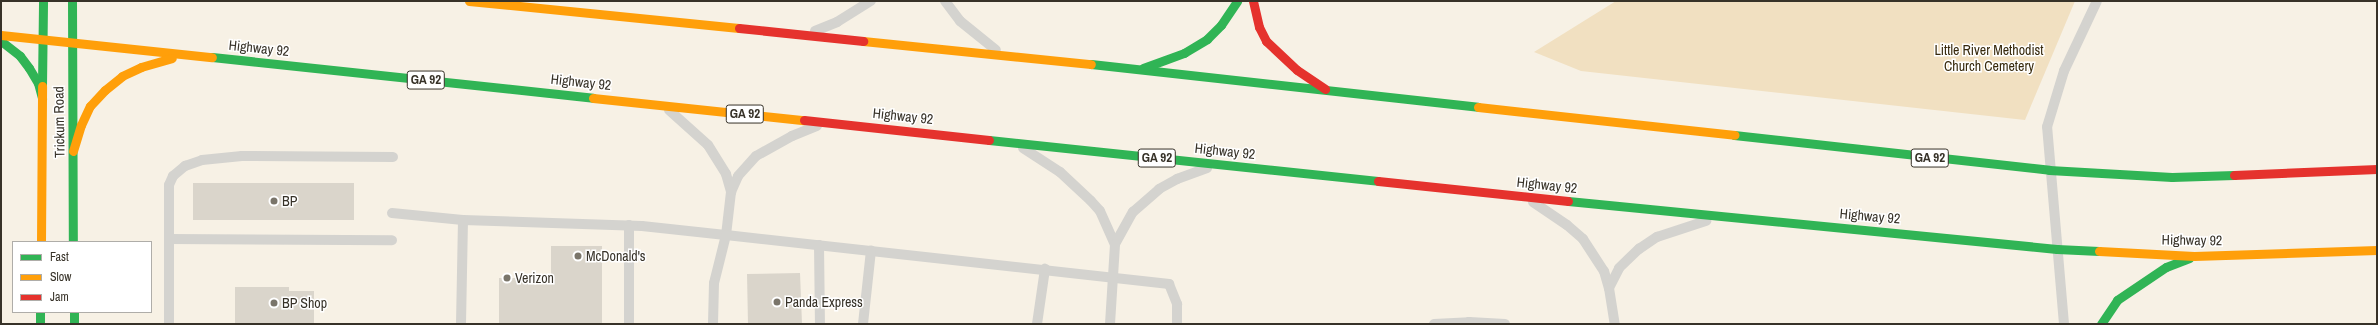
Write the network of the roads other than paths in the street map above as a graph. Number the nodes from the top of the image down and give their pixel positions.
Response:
1 (43, 1) edge
2 (72, 1) edge
3 (469, 1) edge
4 (871, 1) edge
5 (945, 1) edge
6 (1237, 1) edge
7 (1253, 1) edge
8 (2097, 1) edge
9 (1, 35) edge
10 (806, 35) junction
11 (42, 39) junction
12 (1, 40) edge
13 (72, 43) junction
14 (189, 55) junction
15 (1005, 55) junction
16 (1138, 70) junction
17 (1330, 92) junction
18 (42, 98) junction
19 (663, 105) junction
20 (826, 122) junction
21 (1015, 143) junction
22 (73, 151) junction
23 (393, 157) dead end
24 (1217, 164) junction
25 (2377, 169) edge
26 (2049, 170) junction
27 (731, 192) junction
28 (1524, 196) junction
29 (392, 213) dead end
30 (1722, 216) junction
31 (463, 220) junction
32 (629, 226) junction
33 (726, 235) junction
34 (169, 239) junction
35 (392, 240) dead end
36 (40, 241) edge
37 (73, 241) edge
38 (1115, 244) junction
39 (819, 245) junction
40 (2057, 249) junction
41 (871, 250) junction
42 (2377, 250) edge
43 (2194, 256) junction
44 (1045, 269) junction
45 (1113, 277) junction
46 (1608, 288) junction
47 (40, 313) edge
48 (74, 313) edge
49 (1469, 323) edge
50 (40, 324) edge
51 (74, 324) edge
52 (169, 324) edge
53 (461, 324) edge
54 (629, 324) edge
55 (713, 324) edge
56 (820, 324) edge
57 (863, 324) edge
58 (1037, 324) edge
59 (1110, 324) edge
60 (1177, 324) edge
61 (1434, 324) edge
62 (1505, 324) edge
63 (1615, 324) edge
64 (2064, 324) edge
65 (2101, 324) edge

1 - 11 main road, Trickum Road
2 - 13 main road, Trickum Road
3 - 10 main road, GA 92
4 - 10 lane
5 - 15 lane
6 - 16 main road
7 - 17 main road
8 - 26 lane
9 - 11 main road, Highway 92 / GA 92
10 - 15 main road, GA 92
11 - 13 main road, Highway 92 / GA 92
11 - 18 main road, Trickum Road
12 - 18 main road
13 - 14 main road, Highway 92 / GA 92
13 - 22 main road, Trickum Road
14 - 19 main road, Highway 92 / GA 92
14 - 22 main road
15 - 16 main road, GA 92
16 - 17 main road, GA 92
17 - 26 main road, GA 92
18 - 36 main road, Trickum Road
19 - 20 main road, Highway 92 / GA 92
19 - 27 lane
20 - 21 main road, Highway 92 / GA 92
20 - 27 lane
21 - 24 main road, Highway 92 / GA 92
21 - 38 lane
22 - 37 main road, Trickum Road
23 - 34 lane
24 - 28 main road, Highway 92 / GA 92
24 - 38 lane
25 - 26 main road, GA 92
26 - 40 lane
27 - 33 lane
28 - 30 main road, Highway 92 / GA 92
28 - 46 lane
29 - 31 lane
30 - 40 main road, Highway 92 / GA 92
30 - 46 lane
31 - 32 lane
31 - 53 lane
32 - 33 lane
32 - 54 lane
33 - 39 lane
33 - 55 lane
34 - 35 lane
34 - 52 lane
38 - 45 lane
39 - 41 lane
39 - 56 lane
40 - 43 main road, Highway 92 / GA 92
40 - 64 lane
41 - 44 lane
41 - 57 lane
42 - 43 main road, Highway 92 / GA 92
43 - 65 main road
44 - 45 lane
44 - 58 lane
45 - 59 lane
45 - 60 lane
46 - 63 lane
47 - 50 main road
48 - 51 main road
49 - 61 lane
49 - 62 lane

